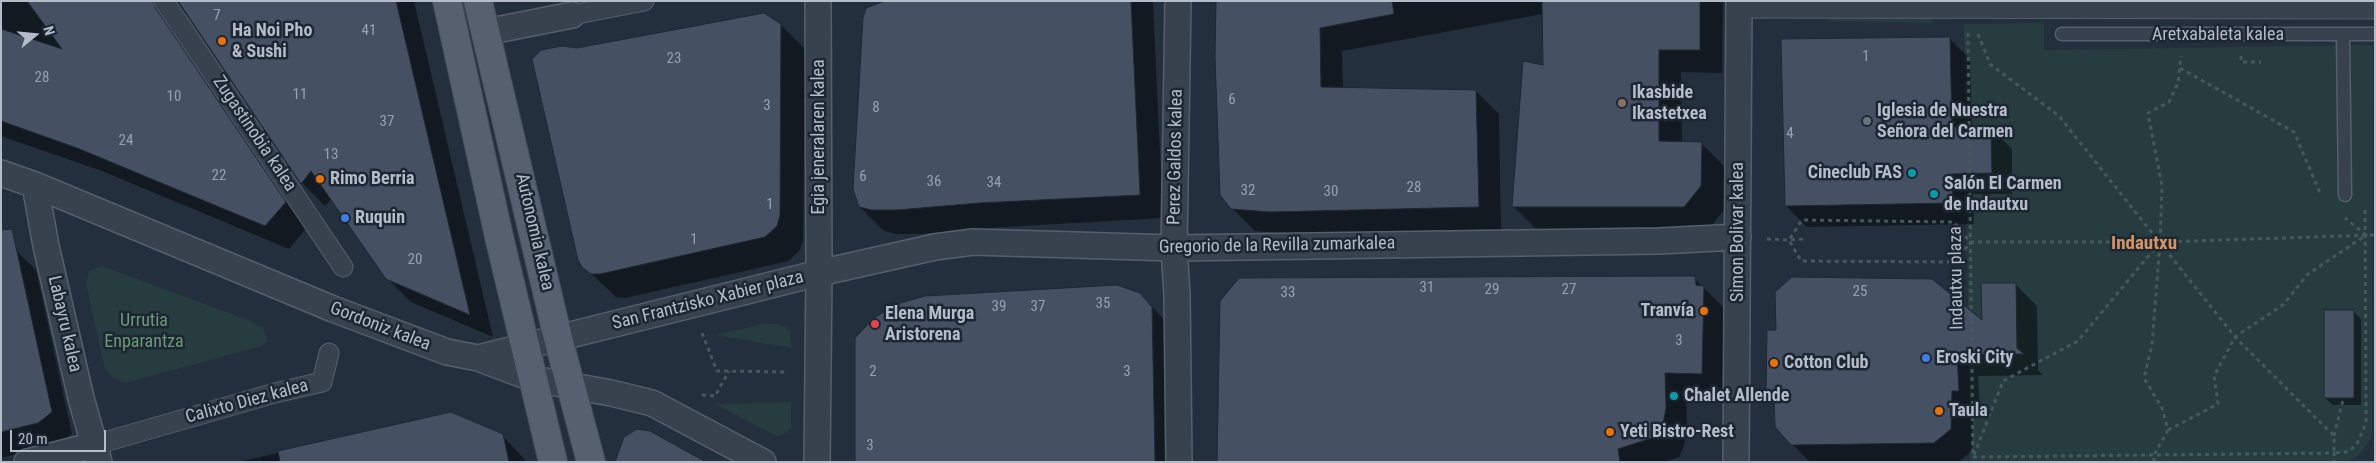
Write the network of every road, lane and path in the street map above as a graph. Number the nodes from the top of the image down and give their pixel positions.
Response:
1 (164, 1) edge
2 (447, 1) edge
3 (478, 1) edge
4 (644, 1) edge
5 (818, 1) edge
6 (1178, 1) edge
7 (1739, 5) edge
8 (1968, 8) junction
9 (2375, 9) edge
10 (572, 15) joint
11 (486, 32) junction
12 (2062, 34) dead end
13 (2375, 34) edge
14 (2187, 35) junction
15 (2343, 36) junction
16 (2245, 62) dead end
17 (2261, 62) dead end
18 (2180, 68) junction
19 (1, 173) edge
20 (36, 185) junction
21 (2321, 193) dead end
22 (2345, 195) dead end
23 (2365, 196) dead end
24 (2338, 213) dead end
25 (2366, 235) junction
26 (2375, 235) edge
27 (1738, 237) junction
28 (1803, 239) dead end
29 (1789, 240) junction
30 (1970, 242) junction
31 (2160, 242) junction
32 (1174, 248) junction
33 (344, 268) dead end
34 (819, 273) junction
35 (702, 333) dead end
36 (2235, 337) junction
37 (558, 338) junction
38 (526, 346) junction
39 (329, 353) dead end
40 (478, 358) junction
41 (730, 371) junction
42 (797, 372) dead end
43 (534, 379) junction
44 (572, 386) junction
45 (695, 394) dead end
46 (2343, 400) dead end
47 (2168, 430) junction
48 (2334, 436) junction
49 (96, 453) edge
50 (2334, 453) junction
51 (2154, 455) junction
52 (1973, 458) junction
53 (27, 462) edge
54 (553, 462) edge
55 (590, 462) edge
56 (763, 462) edge
57 (817, 462) edge
58 (1179, 462) edge
59 (1736, 462) edge
60 (2154, 462) edge
61 (2334, 462) edge

1 - 33 street, Zugastinobia kalea
2 - 38 main road, Autonomia kalea
3 - 11 main road, Autonomia kalea
4 - 10 street
5 - 34 street, Egia jeneralaren kalea
6 - 32 street, Perez Galdos kalea
7 - 8 street
7 - 27 street, Simon Bolivar kalea
8 - 9 street
8 - 30 path, Indautxu plaza
8 - 31 path
10 - 11 street
11 - 37 main road, Autonomia kalea
12 - 14 lane, Aretxabaleta kalea
13 - 15 lane, Aretxabaleta kalea
14 - 15 lane, Aretxabaleta kalea
14 - 18 path
15 - 22 lane
16 - 17 path
18 - 21 path
18 - 31 path
19 - 20 street, Gordoniz kalea
20 - 40 street, Gordoniz kalea
20 - 49 street, Labayru kalea
23 - 25 path
24 - 25 path
25 - 26 path
25 - 31 path
25 - 36 path
25 - 50 path
27 - 32 street, Gregorio de la Revilla zumarkalea
27 - 59 street, Simon Bolivar kalea
28 - 29 path
29 - 30 path
29 - 30 path
30 - 31 path
30 - 52 path, Indautxu plaza
31 - 36 path
31 - 47 path
31 - 52 path
32 - 34 street, Gregorio de la Revilla zumarkalea
32 - 58 street, Perez Galdos kalea
34 - 37 street, San Frantzisko Xabier plaza
34 - 57 street, San Frantzisko Xabier plaza
35 - 41 path
36 - 47 path
36 - 48 path
37 - 38 street
37 - 44 main road, Autonomia kalea
38 - 40 street
38 - 43 main road, Autonomia kalea
39 - 49 street, Calixto Diez kalea
40 - 43 street, Gordoniz kalea
41 - 42 path
41 - 45 path
43 - 44 street, Gordoniz kalea
43 - 54 main road, Autonomia kalea
44 - 55 main road, Autonomia kalea
44 - 56 street, Gordoniz kalea
46 - 48 path
47 - 51 path
48 - 50 path
49 - 53 street, Calixto Diez kalea
50 - 51 path
50 - 61 path
51 - 52 path
51 - 60 path

